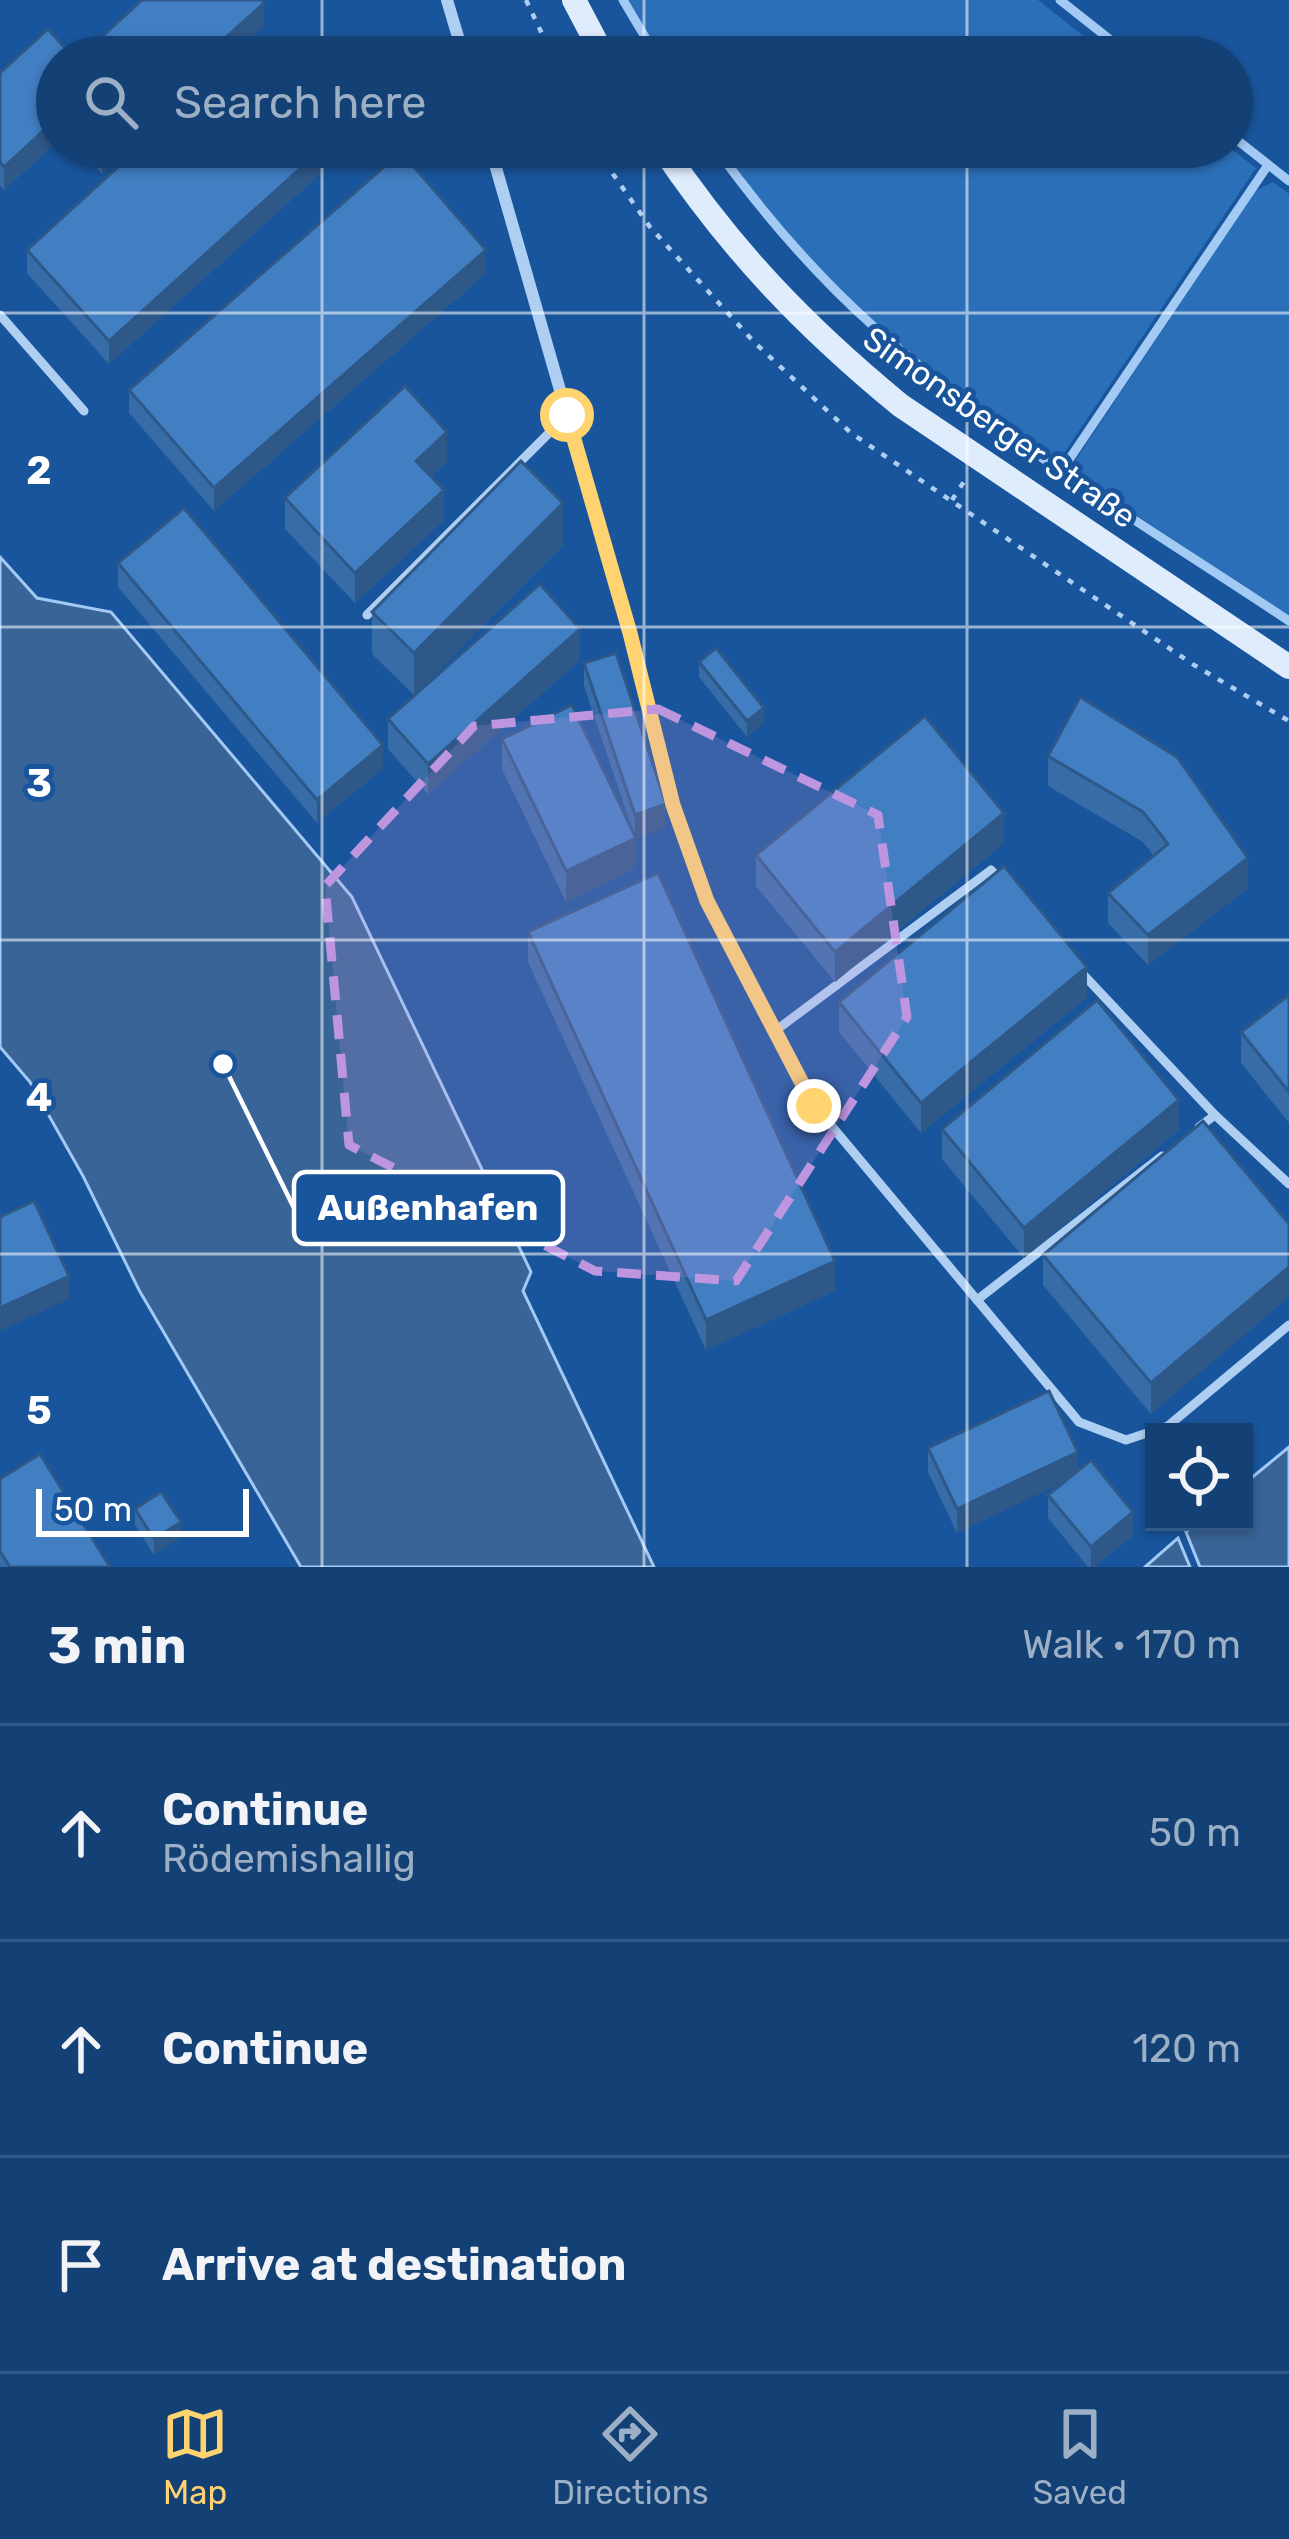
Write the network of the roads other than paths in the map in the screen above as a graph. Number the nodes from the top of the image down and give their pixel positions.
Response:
1 (447, 0) edge
2 (574, 0) edge
3 (458, 36) edge
4 (593, 36) edge
5 (496, 168) edge
6 (676, 168) edge
7 (0, 315) edge
8 (84, 411) dead end
9 (567, 415) junction
10 (368, 615) edge
11 (630, 633) joint
12 (1289, 667) edge
13 (1007, 888) edge
14 (1070, 959) edge
15 (775, 1031) junction
16 (1215, 1115) junction
17 (1196, 1129) edge
18 (1178, 1143) edge
19 (1289, 1184) edge
20 (976, 1300) junction
21 (1289, 1325) edge

1 - 3 street
2 - 4 main road
5 - 9 street
6 - 12 main road, Simonsberger Straße
7 - 8 lane
9 - 10 lane
9 - 11 street
11 - 15 lane
13 - 15 lane
14 - 16 lane
15 - 20 lane
16 - 17 lane
16 - 19 lane
18 - 20 lane
20 - 21 lane

